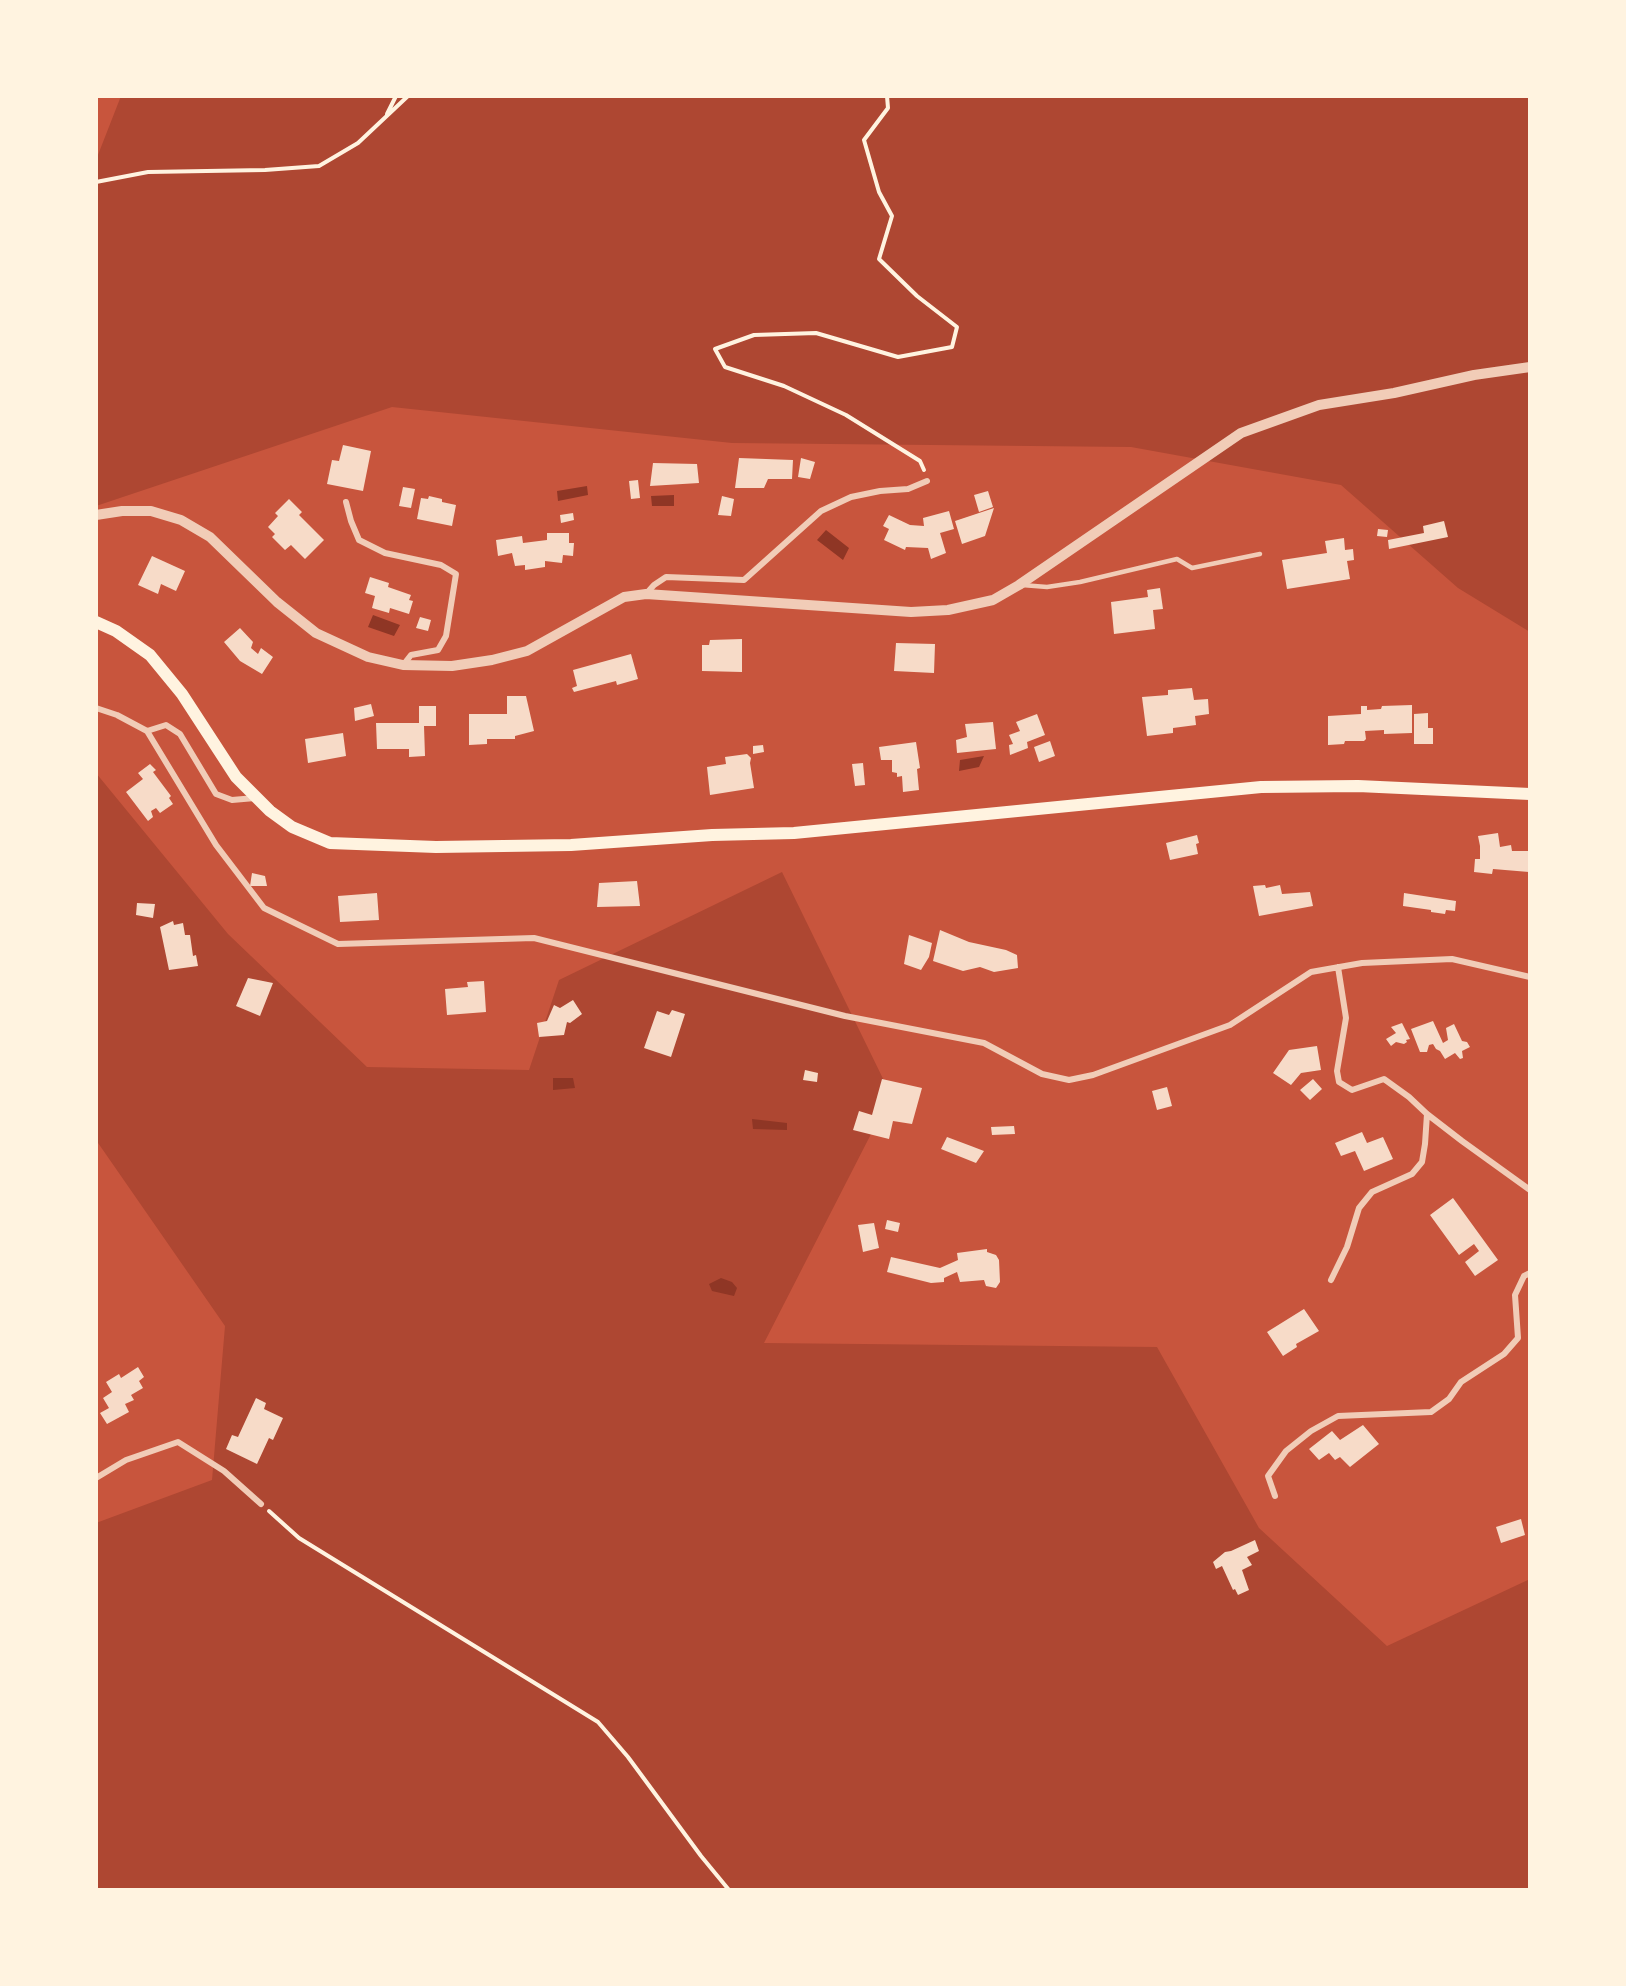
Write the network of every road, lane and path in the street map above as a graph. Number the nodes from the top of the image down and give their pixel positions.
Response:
1 (396, 96) edge
2 (408, 96) edge
3 (887, 96) edge
4 (386, 118) junction
5 (96, 182) edge
6 (1530, 367) edge
7 (927, 481) joint
8 (346, 501) dead end
9 (96, 516) edge
10 (1260, 554) dead end
11 (1019, 585) junction
12 (646, 594) junction
13 (96, 622) edge
14 (403, 665) junction
15 (96, 708) edge
16 (147, 731) junction
17 (1530, 794) edge
18 (257, 798) junction
19 (1338, 967) junction
20 (1530, 977) edge
21 (1427, 1114) junction
22 (1530, 1190) edge
23 (1530, 1273) edge
24 (1331, 1280) dead end
25 (96, 1478) edge
26 (1275, 1496) dead end
27 (261, 1504) joint
28 (729, 1890) edge

1 - 4 path
2 - 4 path
3 - 7 path
4 - 5 path
6 - 11 street
7 - 12 street
8 - 14 street
9 - 14 street
10 - 11 lane
11 - 12 street
12 - 14 street
13 - 18 main road
15 - 16 street
16 - 18 street
16 - 19 street
17 - 18 main road
19 - 20 street
19 - 21 street
21 - 22 street
21 - 24 street
23 - 26 street
25 - 27 street
27 - 28 path

